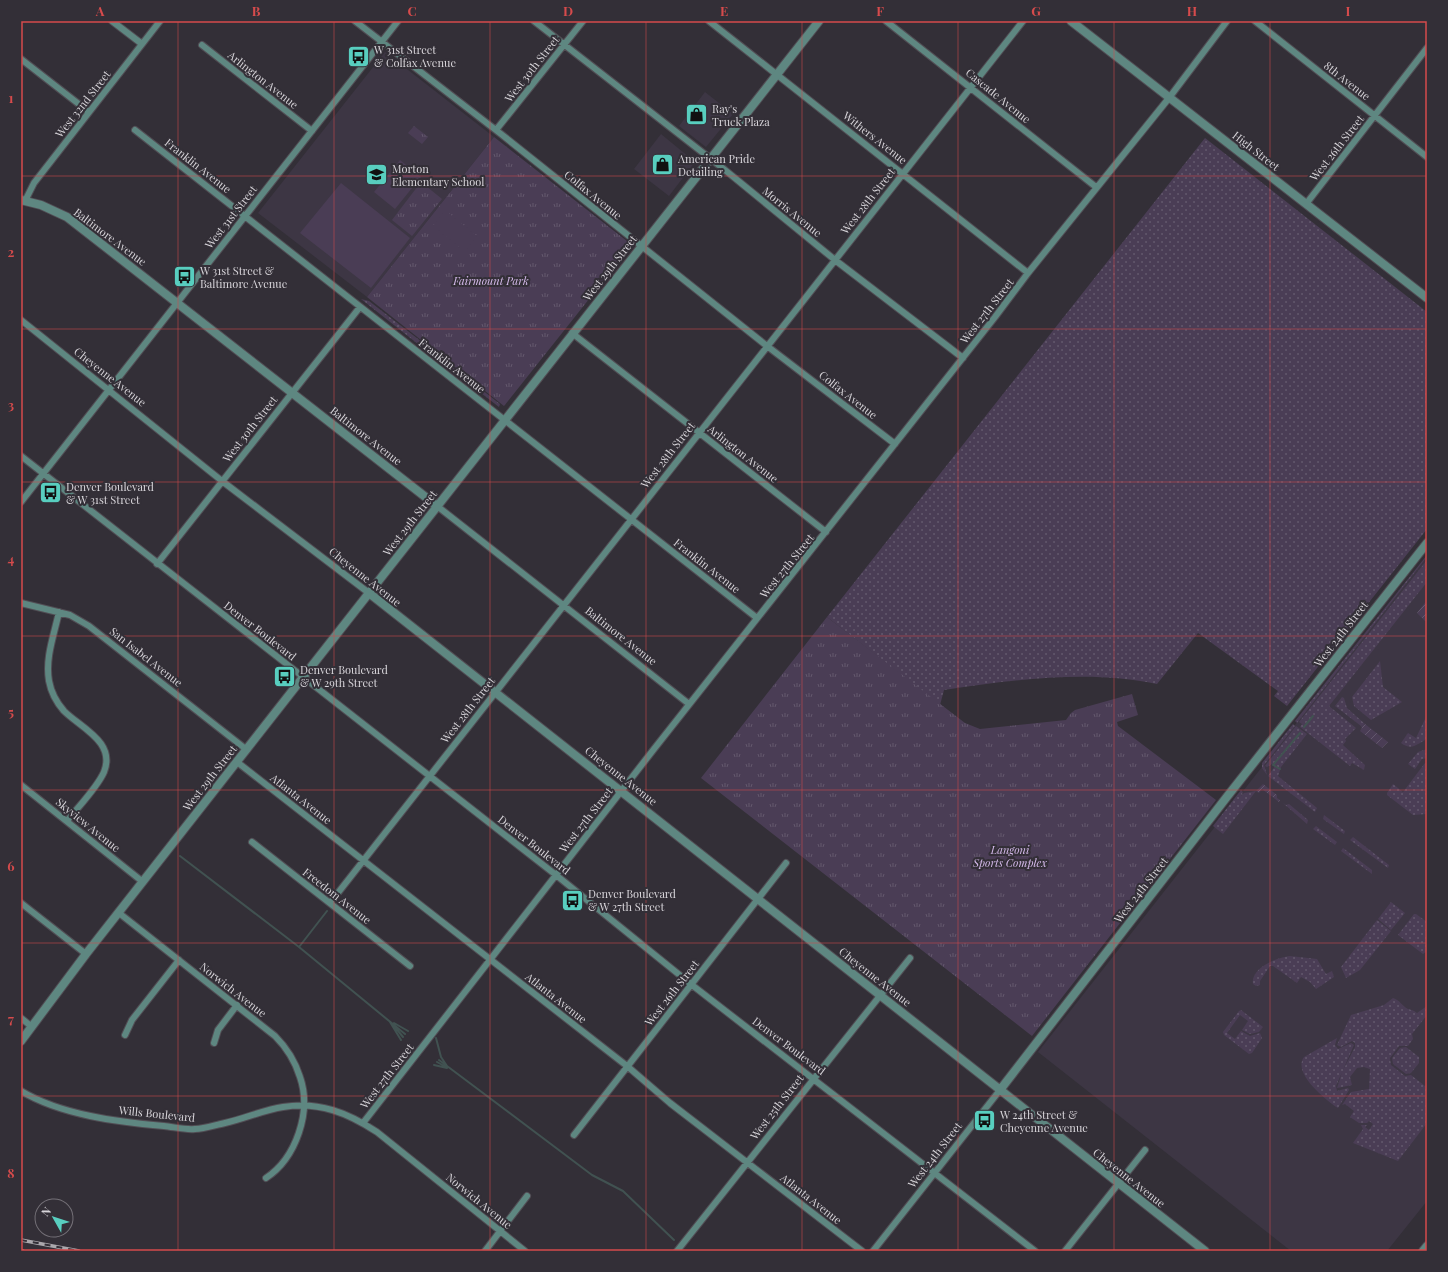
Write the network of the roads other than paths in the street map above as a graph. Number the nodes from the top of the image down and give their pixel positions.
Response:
1 (112, 21) edge
2 (160, 21) edge
3 (355, 21) edge
4 (398, 21) edge
5 (534, 21) edge
6 (583, 21) edge
7 (709, 21) edge
8 (819, 21) edge
9 (886, 21) edge
10 (1023, 21) edge
11 (1071, 21) edge
12 (1226, 21) edge
13 (1255, 21) edge
14 (383, 42) junction
15 (142, 44) junction
16 (202, 45) dead end
17 (564, 45) junction
18 (1427, 48) edge
19 (21, 59) edge
20 (776, 74) junction
21 (971, 86) junction
22 (1169, 98) junction
23 (89, 112) junction
24 (1375, 116) junction
25 (135, 130) dead end
26 (312, 130) junction
27 (496, 130) junction
28 (1427, 157) edge
29 (711, 159) junction
30 (903, 173) junction
31 (1096, 187) junction
32 (23, 201) edge
33 (1306, 204) junction
34 (245, 216) junction
35 (641, 246) junction
36 (835, 260) junction
37 (1028, 273) junction
38 (1427, 298) edge
39 (177, 302) junction
40 (360, 308) junction
41 (21, 320) edge
42 (572, 333) junction
43 (767, 346) junction
44 (963, 358) junction
45 (109, 390) junction
46 (291, 393) junction
47 (505, 420) junction
48 (699, 432) junction
49 (895, 444) junction
50 (21, 456) edge
51 (44, 474) junction
52 (222, 481) junction
53 (21, 502) edge
54 (437, 506) junction
55 (631, 518) junction
56 (826, 532) junction
57 (1427, 543) edge
58 (157, 564) junction
59 (369, 593) junction
60 (21, 603) edge
61 (563, 605) junction
62 (60, 612) junction
63 (757, 618) junction
64 (303, 677) junction
65 (495, 692) junction
66 (689, 704) junction
67 (247, 750) junction
68 (238, 762) junction
69 (429, 776) junction
70 (21, 784) edge
71 (622, 790) junction
72 (68, 821) junction
73 (252, 842) dead end
74 (363, 860) junction
75 (786, 863) dead end
76 (556, 875) junction
77 (143, 882) junction
78 (758, 899) junction
79 (330, 902) junction
80 (21, 903) edge
81 (119, 912) junction
82 (86, 954) junction
83 (910, 958) dead end
84 (490, 959) junction
85 (179, 960) junction
86 (410, 966) dead end
87 (692, 985) junction
88 (880, 995) junction
89 (237, 1005) junction
90 (21, 1018) edge
91 (32, 1026) junction
92 (124, 1035) dead end
93 (21, 1041) edge
94 (214, 1043) dead end
95 (627, 1066) junction
96 (813, 1077) junction
97 (1000, 1090) junction
98 (21, 1091) edge
99 (303, 1105) junction
100 (363, 1123) junction
101 (574, 1135) dead end
102 (1145, 1150) dead end
103 (747, 1162) junction
104 (935, 1173) junction
105 (266, 1178) dead end
106 (1118, 1184) junction
107 (527, 1196) dead end
108 (500, 1232) junction
109 (1427, 1246) edge
110 (485, 1251) edge
111 (525, 1251) edge
112 (677, 1251) edge
113 (862, 1251) edge
114 (873, 1251) edge
115 (1035, 1251) edge
116 (1065, 1251) edge
117 (1205, 1251) edge
118 (1423, 1251) edge

1 - 15 street
2 - 15 street, West 32nd Street
3 - 14 street, Colfax Avenue
4 - 14 street, West 31st Street
5 - 17 street, Morris Avenue
6 - 17 street, West 30th Street
7 - 20 street, Withers Avenue
8 - 20 street, West 29th Street
9 - 21 street, Cascade Avenue
10 - 21 street, West 28th Street
11 - 22 street, High Street
12 - 22 street, West 27th Street
13 - 24 street, 8th Avenue
14 - 26 street, West 31st Street
14 - 27 street, Colfax Avenue
15 - 23 street, West 32nd Street
16 - 26 street, Arlington Avenue
17 - 27 street, West 30th Street
17 - 29 street, Morris Avenue
18 - 24 street, West 26th Street
19 - 23 street
20 - 29 street, West 29th Street
20 - 30 street, Withers Avenue
21 - 30 street, West 28th Street
21 - 31 street, Cascade Avenue
22 - 31 street, West 27th Street
22 - 33 street, High Street
23 - 32 street, West 32nd Street
24 - 28 street, 8th Avenue
24 - 33 street, West 26th Street
25 - 34 street, Franklin Avenue
26 - 34 street, West 31st Street
27 - 35 street, Colfax Avenue
29 - 35 street, West 29th Street
29 - 36 street, Morris Avenue
30 - 36 street, West 28th Street
30 - 37 street, Withers Avenue
31 - 37 street, West 27th Street
32 - 39 street, Baltimore Avenue
33 - 38 street, High Street
34 - 39 street, West 31st Street
34 - 40 street, Franklin Avenue
35 - 42 street, West 29th Street
35 - 43 street, Colfax Avenue
36 - 43 street, West 28th Street
36 - 44 street, Morris Avenue
37 - 44 street, West 27th Street
39 - 45 street, West 31st Street
39 - 46 street, Baltimore Avenue
40 - 46 street, West 30th Street
40 - 47 street, Franklin Avenue
41 - 45 street, Cheyenne Avenue
42 - 47 street, West 29th Street
42 - 48 street, Arlington Avenue
43 - 48 street, West 28th Street
43 - 49 street, Colfax Avenue
44 - 49 street, West 27th Street
45 - 51 street, West 31st Street
45 - 52 street, Cheyenne Avenue
46 - 52 street, West 30th Street
46 - 54 street, Baltimore Avenue
47 - 54 street, West 29th Street
47 - 55 street, Franklin Avenue
48 - 55 street, West 28th Street
48 - 56 street, Arlington Avenue
49 - 56 street, West 27th Street
50 - 51 street, Denver Boulevard
51 - 53 street, West 31st Street
51 - 58 street, Denver Boulevard
52 - 58 street, West 30th Street
52 - 59 street, Cheyenne Avenue
54 - 59 street, West 29th Street
54 - 61 street, Baltimore Avenue
55 - 61 street, West 28th Street
55 - 63 street, Franklin Avenue
56 - 63 street, West 27th Street
57 - 97 street, West 24th Street
58 - 64 street, Denver Boulevard
59 - 64 street, West 29th Street
59 - 65 street, Cheyenne Avenue
60 - 62 street, San Isabel Avenue
61 - 65 street, West 28th Street
61 - 66 street, Baltimore Avenue
62 - 67 street, San Isabel Avenue
62 - 72 street
63 - 66 street, West 27th Street
64 - 67 street, West 29th Street
64 - 69 street, Denver Boulevard
65 - 69 street, West 28th Street
65 - 71 street, Cheyenne Avenue
66 - 71 street, West 27th Street
67 - 68 street, West 29th Street
68 - 74 street, Atlanta Avenue
68 - 77 street, West 29th Street
69 - 74 street, West 28th Street
69 - 76 street, Denver Boulevard
70 - 72 street, Skyview Avenue
71 - 76 street, West 27th Street
71 - 78 street, Cheyenne Avenue
72 - 77 street, Skyview Avenue
73 - 79 street, Freedom Avenue
74 - 79 street, West 28th Street
74 - 84 street, Atlanta Avenue
75 - 78 street, West 26th Street
76 - 84 street, West 27th Street
76 - 87 street, Denver Boulevard
77 - 81 street, West 29th Street
78 - 87 street, West 26th Street
78 - 88 street, Cheyenne Avenue
79 - 86 street, Freedom Avenue
80 - 82 street
81 - 82 street, West 29th Street
81 - 85 street, Norwich Avenue
82 - 91 street, West 29th Street
83 - 88 street, West 25th Street
84 - 95 street, Atlanta Avenue
84 - 100 street, West 27th Street
85 - 89 street, Norwich Avenue
85 - 92 street
87 - 95 street, West 26th Street
87 - 96 street, Denver Boulevard
88 - 96 street, West 25th Street
88 - 97 street, Cheyenne Avenue
89 - 94 street
89 - 99 street, Norwich Avenue
90 - 91 street
91 - 93 street, West 29th Street
95 - 101 street, West 26th Street
95 - 103 street, Atlanta Avenue
96 - 103 street, West 25th Street
96 - 104 street, Denver Boulevard
97 - 104 street, West 24th Street
97 - 106 street, Cheyenne Avenue
98 - 99 street, Wills Boulevard
99 - 100 street, Wills Boulevard
99 - 105 street, Norwich Avenue
100 - 108 street, Norwich Avenue
102 - 106 street
103 - 112 street, West 25th Street
103 - 113 street, Atlanta Avenue
104 - 114 street, West 24th Street
104 - 115 street, Denver Boulevard
106 - 116 street
106 - 117 street, Cheyenne Avenue
107 - 108 street
108 - 110 street
108 - 111 street, Norwich Avenue
109 - 118 street

